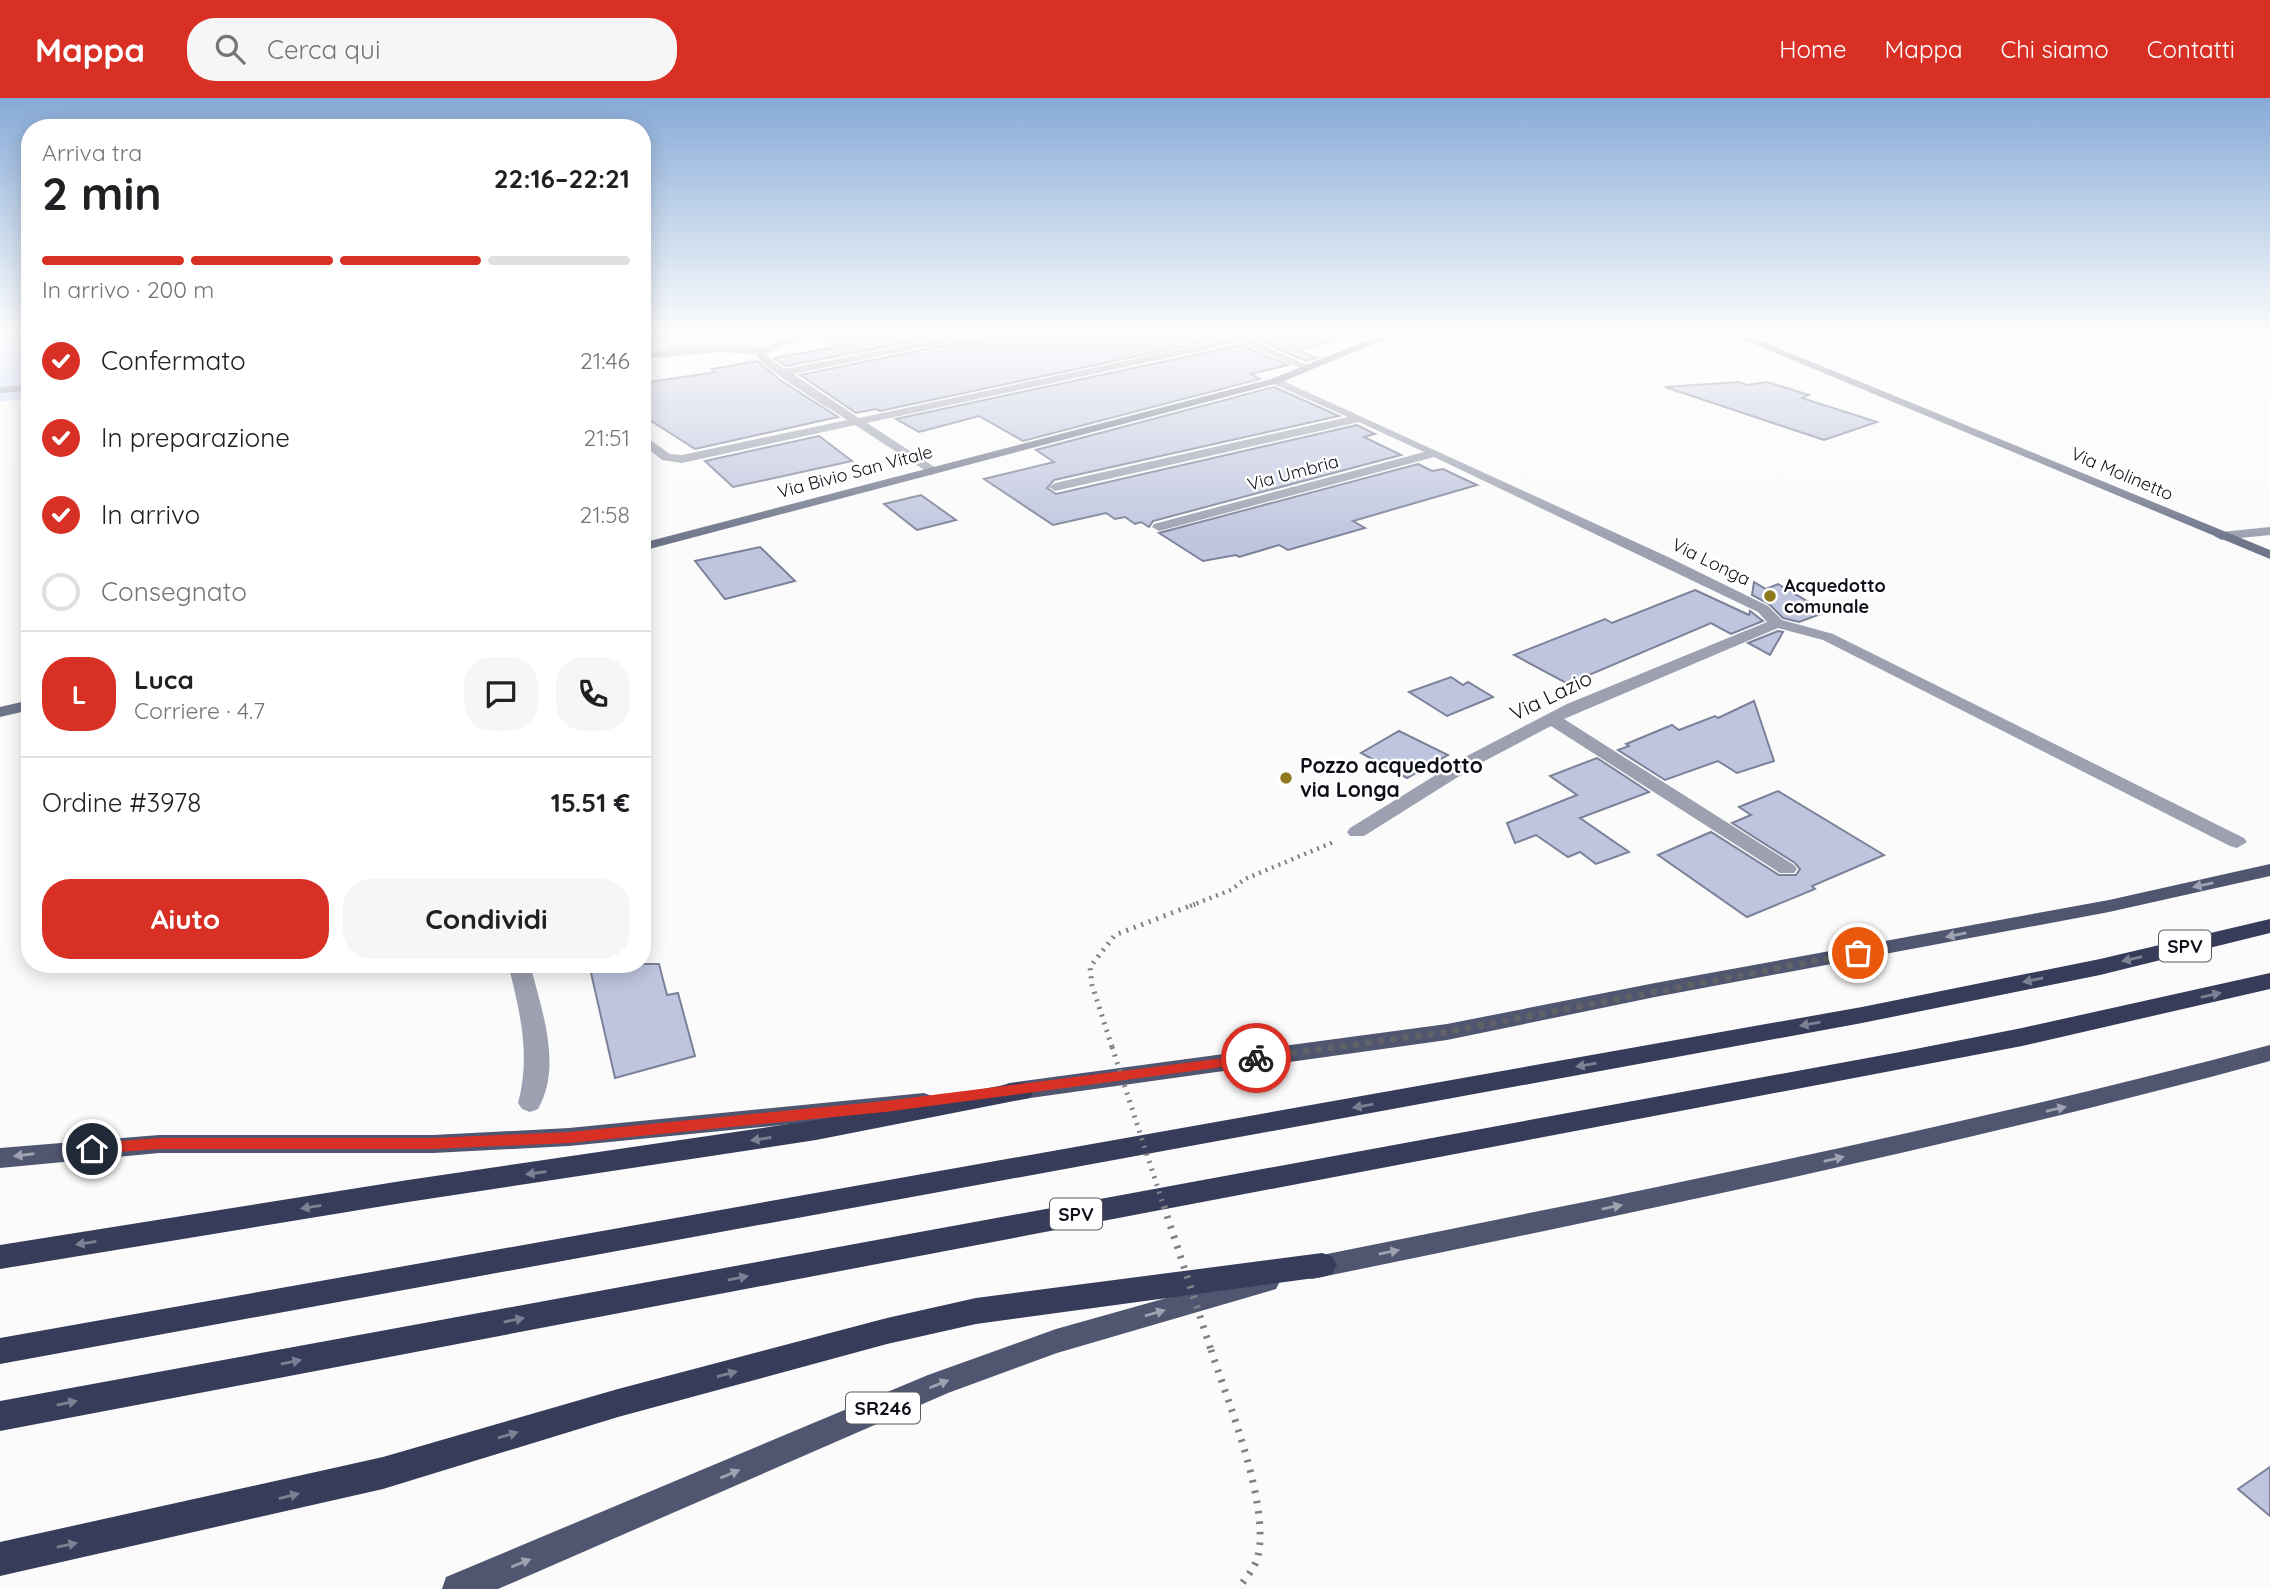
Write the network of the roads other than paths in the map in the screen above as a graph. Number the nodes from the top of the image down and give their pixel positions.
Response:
1 (828, 402) edge
2 (951, 402) edge
3 (1200, 402) edge
4 (1321, 402) edge
5 (1897, 402) edge
6 (1360, 418) junction
7 (860, 421) junction
8 (651, 445) edge
9 (1436, 453) junction
10 (932, 471) junction
11 (1055, 487) dead end
12 (1159, 527) dead end
13 (2270, 531) edge
14 (2221, 536) junction
15 (651, 545) edge
16 (2269, 555) edge
17 (1777, 624) junction
18 (21, 707) edge
19 (0, 712) edge
20 (1552, 719) junction
21 (1357, 832) road end
22 (2237, 842) dead end
23 (1787, 869) dead end
24 (2270, 870) edge
25 (2270, 926) edge
26 (521, 973) edge
27 (2270, 981) edge
28 (2270, 1052) edge
29 (1020, 1091) junction
30 (530, 1103) dead end
31 (0, 1158) edge
32 (0, 1257) edge
33 (1322, 1265) junction
34 (0, 1350) edge
35 (0, 1416) edge
36 (0, 1559) edge
37 (458, 1589) edge

1 - 7 street
2 - 7 street
3 - 10 main road, Via Bivio San Vitale
4 - 6 street, Via Longa
5 - 14 main road, Via Molinetto
6 - 9 street, Via Longa
6 - 11 street
7 - 8 street
7 - 10 street
9 - 12 street, Via Umbria
9 - 17 street, Via Longa
10 - 15 main road, Via Bivio San Vitale
13 - 14 street
14 - 16 main road, Via Molinetto
17 - 20 street, Via Lazio
17 - 22 street, Via Longa
18 - 19 main road
20 - 21 street, Via Lazio
20 - 23 street
24 -> 29 main road
25 -> 34 highway, SPV
26 - 30 street
35 -> 27 highway, SPV
33 -> 28 main road
29 -> 31 main road
29 -> 32 highway
36 -> 33 highway
37 -> 33 main road, SR246

